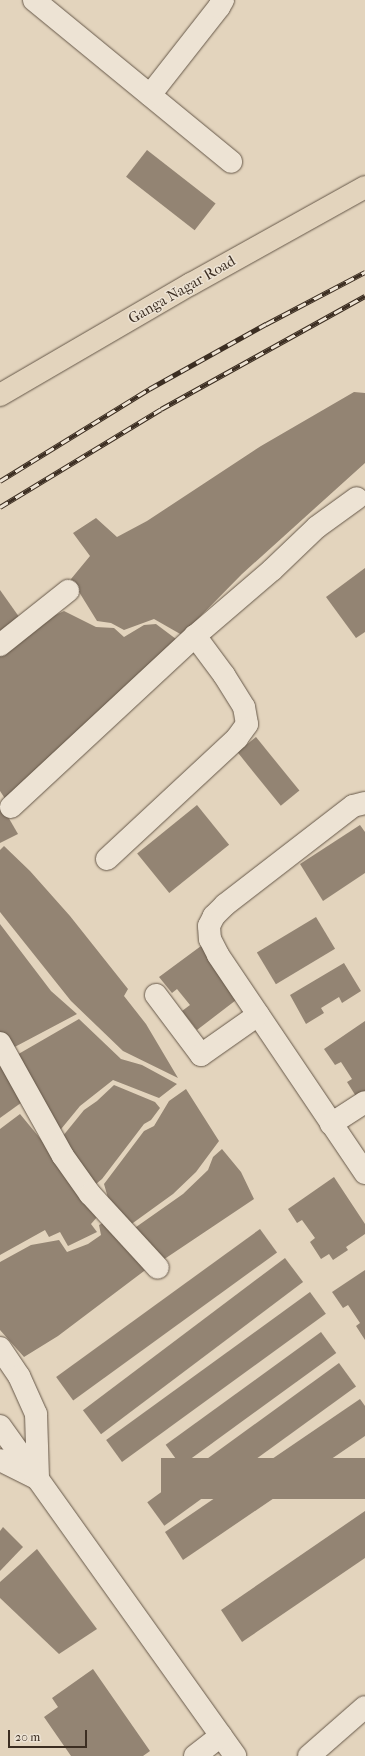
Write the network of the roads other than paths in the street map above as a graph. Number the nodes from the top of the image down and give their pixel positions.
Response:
1 (34, 0) edge
2 (223, 0) edge
3 (150, 95) junction
4 (231, 162) dead end
5 (365, 187) edge
6 (0, 395) edge
7 (357, 499) edge
8 (68, 591) dead end
9 (195, 636) junction
10 (0, 645) edge
11 (365, 803) edge
12 (11, 807) dead end
13 (107, 859) dead end
14 (156, 996) dead end
15 (258, 1014) junction
16 (0, 1043) edge
17 (365, 1102) edge
18 (332, 1124) junction
19 (365, 1174) edge
20 (158, 1268) dead end
21 (0, 1348) edge
22 (0, 1426) edge
23 (0, 1460) edge
24 (38, 1480) junction
25 (365, 1707) edge
26 (221, 1736) junction
27 (196, 1756) edge
28 (235, 1756) edge
29 (309, 1756) edge

1 - 3 street
2 - 3 street
3 - 4 street
5 - 6 main road, Ganga Nagar Road
7 - 9 street
8 - 10 street
9 - 12 street
9 - 13 street
11 - 15 street
14 - 15 street
15 - 18 street
16 - 20 street
17 - 18 street
18 - 19 street
21 - 24 street
22 - 24 street
23 - 24 street
24 - 26 street
25 - 29 street
26 - 27 street
26 - 28 street

